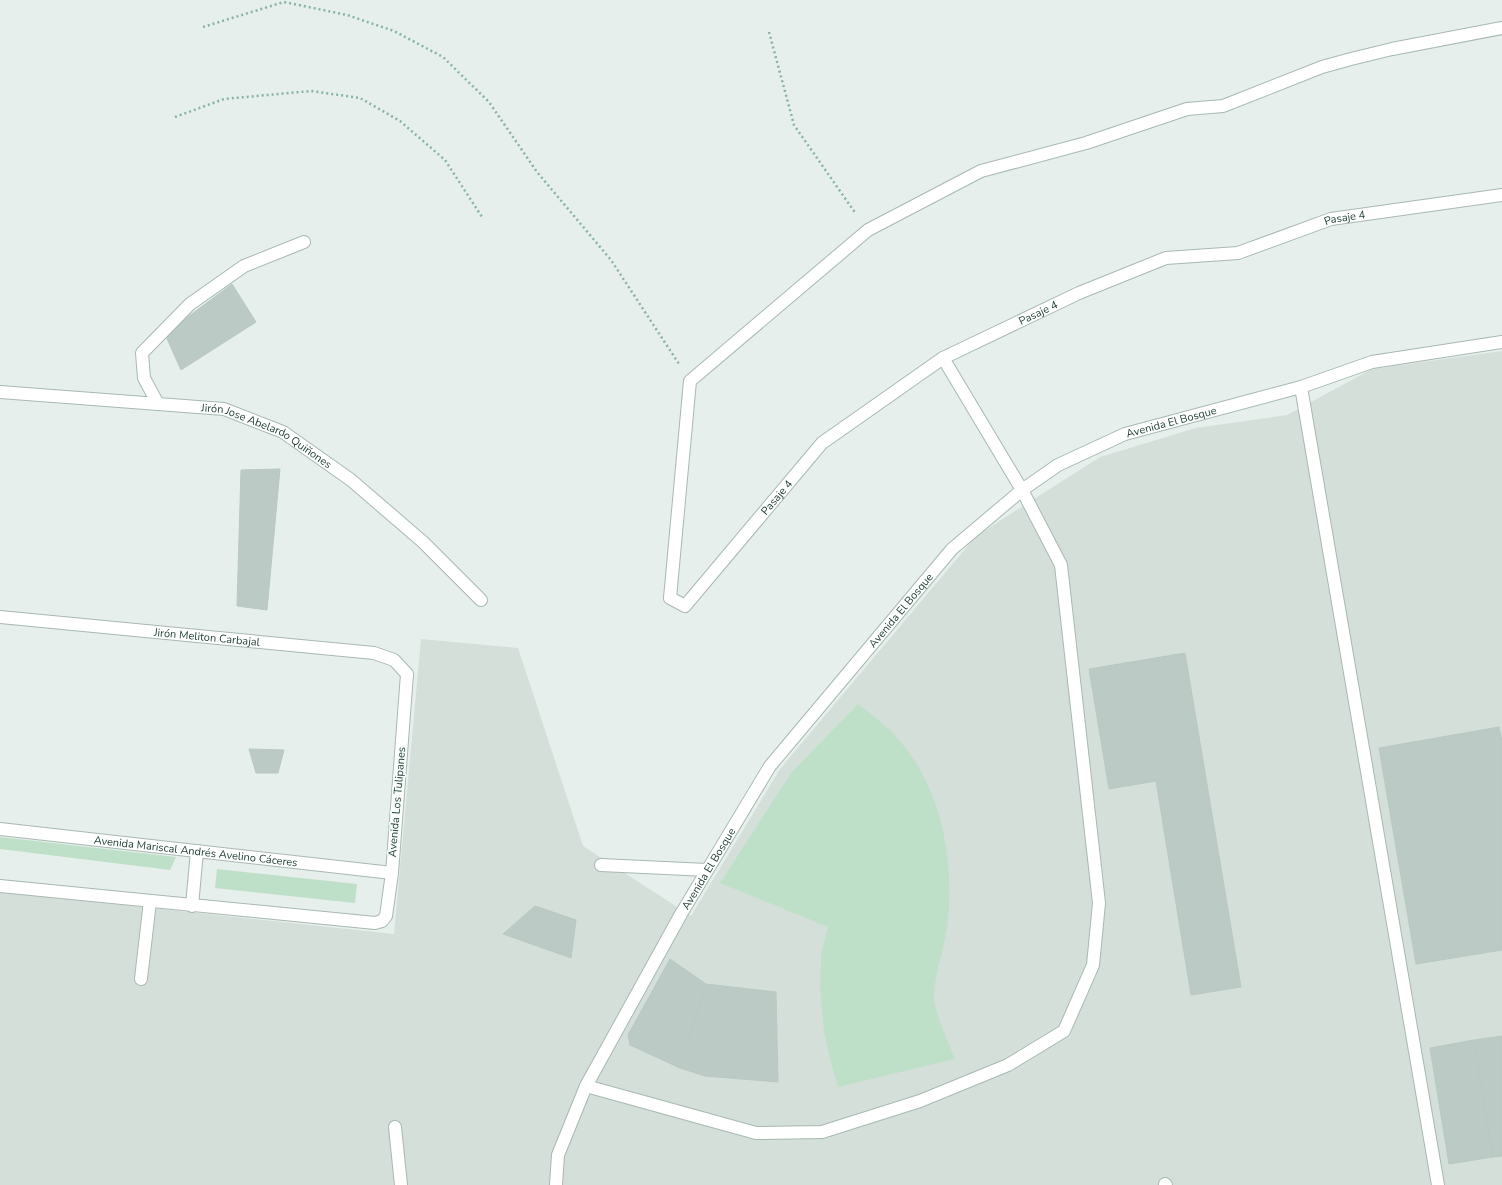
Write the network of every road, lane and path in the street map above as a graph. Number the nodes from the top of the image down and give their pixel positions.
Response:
1 (203, 27) dead end
2 (1502, 28) edge
3 (769, 32) dead end
4 (175, 117) dead end
5 (1502, 195) edge
6 (482, 217) dead end
7 (868, 230) junction
8 (304, 242) dead end
9 (1502, 342) edge
10 (943, 358) junction
11 (690, 381) junction
12 (1301, 387) junction
13 (0, 392) edge
14 (158, 404) junction
15 (1022, 490) junction
16 (481, 600) dead end
17 (0, 617) edge
18 (407, 674) joint
19 (0, 829) edge
20 (197, 851) junction
21 (601, 865) dead end
22 (707, 870) junction
23 (392, 873) junction
24 (0, 886) edge
25 (150, 901) junction
26 (192, 906) junction
27 (141, 979) dead end
28 (586, 1086) junction
29 (395, 1127) dead end
30 (402, 1185) edge
31 (556, 1185) edge
32 (1438, 1185) edge

1 - 11 path
2 - 7 street
3 - 7 path
4 - 6 path
5 - 10 street, Pasaje 4
7 - 11 street
8 - 14 street
9 - 12 street, Avenida El Bosque
10 - 11 street, Pasaje 4
10 - 15 street
12 - 15 street, Avenida El Bosque
12 - 32 street
13 - 14 street, Jirón Jose Abelardo Quiñones
14 - 16 street, Jirón Jose Abelardo Quiñones
15 - 22 street, Avenida El Bosque
15 - 28 street
17 - 18 street, Jirón Meliton Carbajal
18 - 23 street, Avenida Los Tulipanes
19 - 20 street, Avenida Mariscal Andrés Avelino Cáceres
20 - 23 street, Avenida Mariscal Andrés Avelino Cáceres
20 - 26 street
21 - 22 street
22 - 28 street, Avenida El Bosque
23 - 26 street, Avenida Los Tulipanes
24 - 25 street
25 - 26 street
25 - 27 street
28 - 31 street, Avenida El Bosque
29 - 30 street

